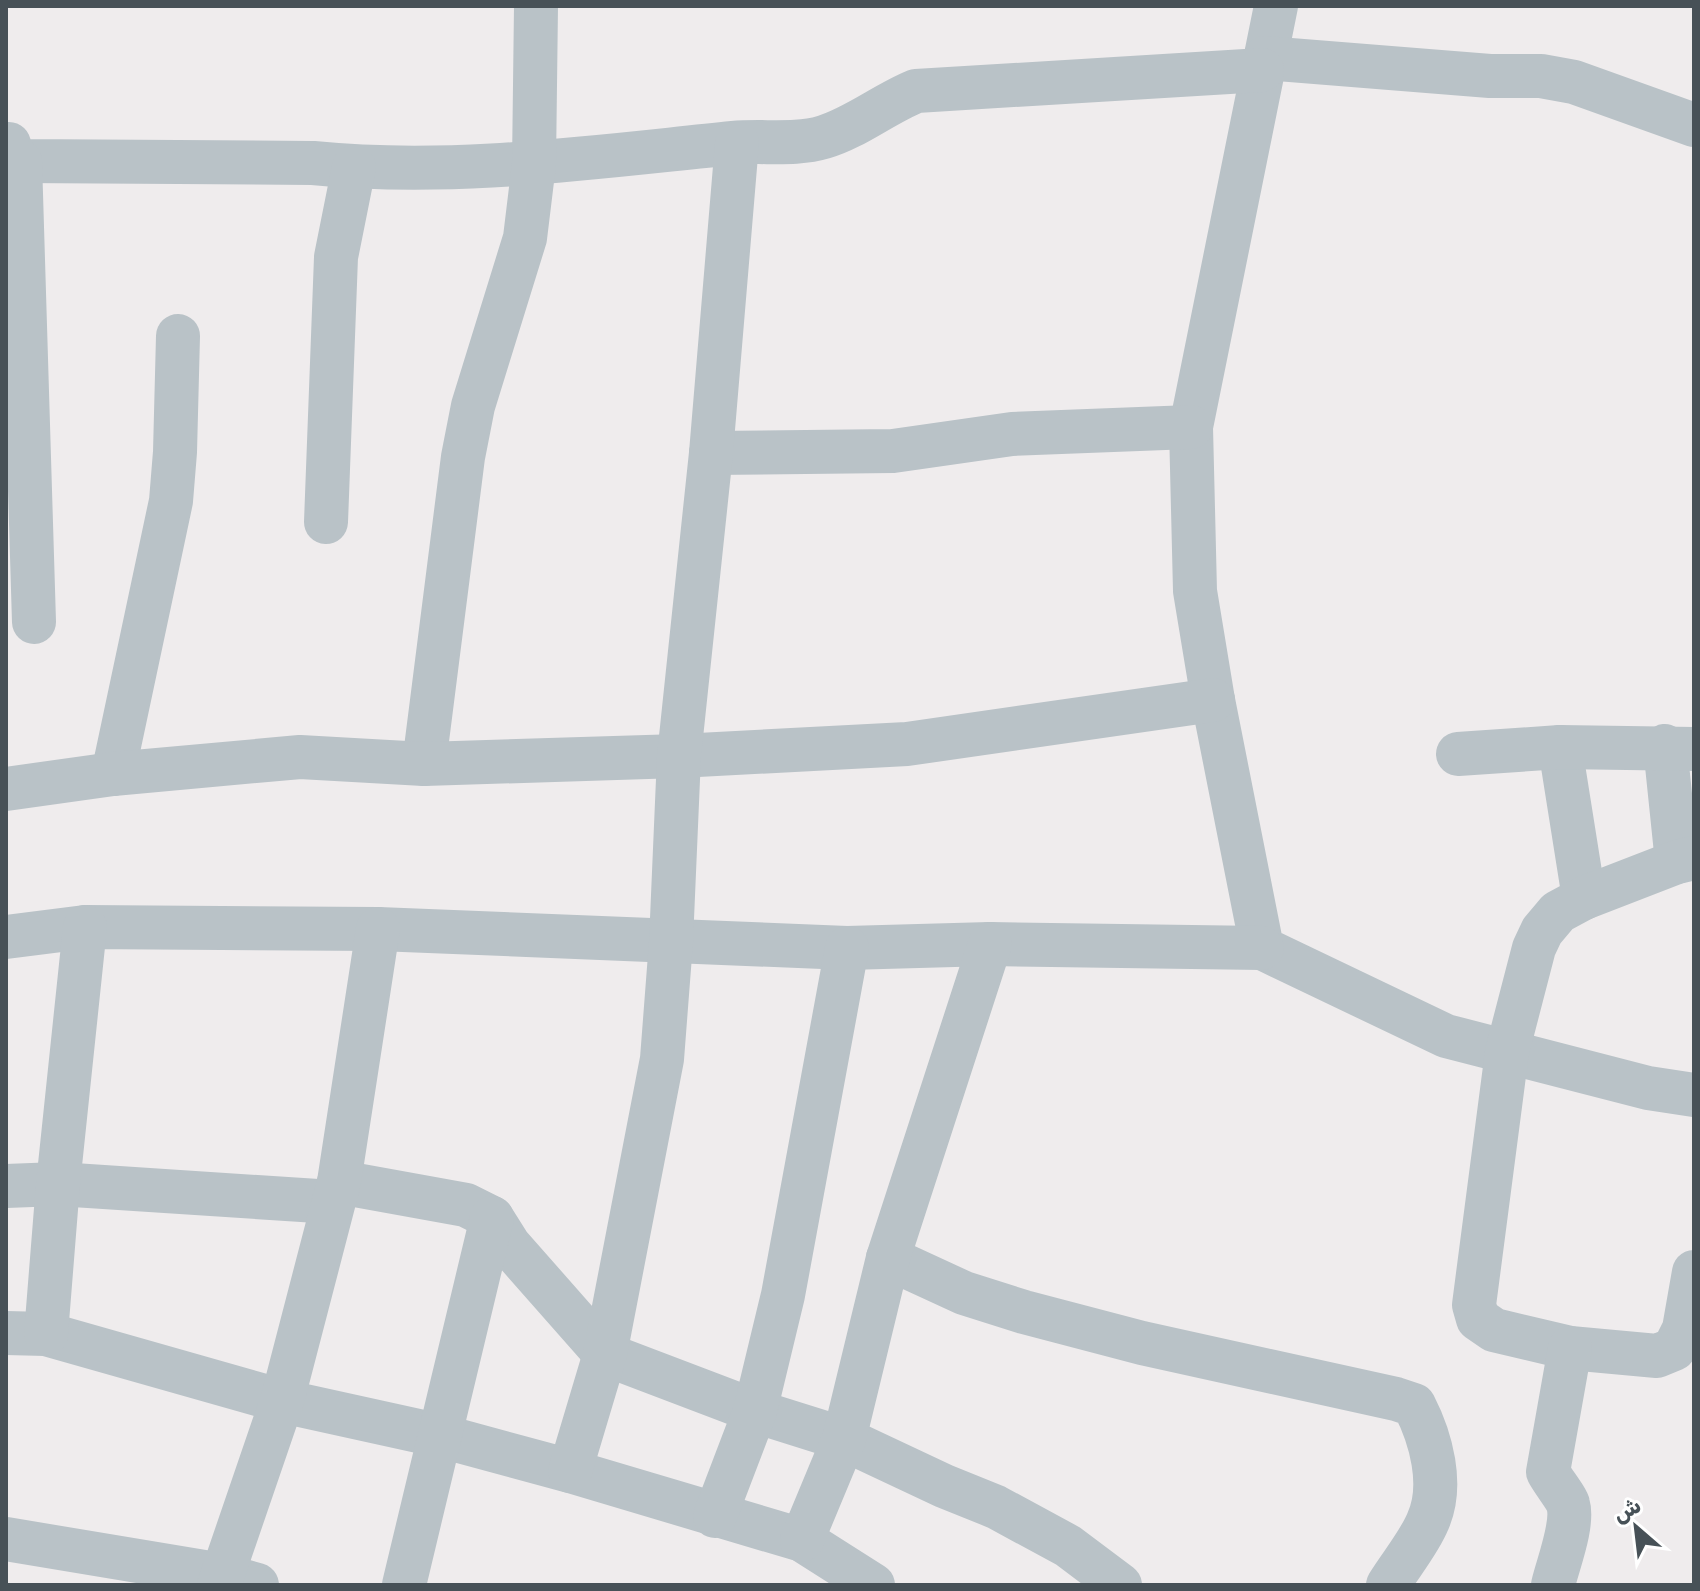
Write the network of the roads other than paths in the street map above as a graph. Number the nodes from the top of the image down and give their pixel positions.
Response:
1 (536, 6) edge
2 (1276, 6) edge
3 (1264, 64) junction
4 (1694, 125) edge
5 (737, 143) junction
6 (13, 153) edge
7 (534, 164) junction
8 (354, 167) junction
9 (178, 336) dead end
10 (1191, 427) junction
11 (711, 453) junction
12 (326, 522) dead end
13 (34, 622) dead end
14 (1213, 700) junction
15 (1560, 747) junction
16 (1680, 748) edge
17 (1458, 754) dead end
18 (679, 756) junction
19 (424, 764) junction
20 (113, 774) junction
21 (6, 789) edge
22 (1686, 860) edge
23 (1584, 898) junction
24 (85, 927) junction
25 (378, 929) junction
26 (6, 937) edge
27 (671, 942) junction
28 (990, 944) junction
29 (847, 948) junction
30 (1262, 948) junction
31 (1507, 1052) junction
32 (1694, 1095) edge
33 (58, 1184) junction
34 (6, 1186) edge
35 (336, 1192) junction
36 (492, 1218) junction
37 (888, 1258) junction
38 (1694, 1272) edge
39 (26, 1333) edge
40 (1570, 1348) junction
41 (605, 1354) junction
42 (282, 1401) junction
43 (755, 1411) junction
44 (441, 1436) junction
45 (844, 1439) junction
46 (570, 1471) junction
47 (715, 1516) junction
48 (6, 1539) edge
49 (802, 1540) junction
50 (233, 1582) edge
51 (404, 1585) edge
52 (873, 1585) edge
53 (1120, 1585) edge
54 (1388, 1585) edge
55 (1553, 1585) edge

1 - 7 street
2 - 3 street
3 - 4 street
3 - 5 street
3 - 10 street
5 - 7 street
5 - 11 street
6 - 8 street
6 - 13 street
7 - 8 street
7 - 19 street
8 - 12 street
9 - 20 street
10 - 11 street
10 - 14 street
11 - 18 street
14 - 18 street
14 - 30 street
15 - 16 street
15 - 17 street
15 - 23 street
16 - 22 street
18 - 19 street
18 - 27 street
19 - 20 street
20 - 21 street
22 - 23 street
23 - 31 street
24 - 25 street
24 - 26 street
24 - 33 street
25 - 27 street
25 - 35 street
27 - 29 street
27 - 41 street
28 - 29 street
28 - 30 street
28 - 37 street
29 - 43 street
30 - 31 street
31 - 32 street
31 - 40 street
33 - 34 street
33 - 35 street
33 - 39 street
35 - 36 street
35 - 42 street
36 - 41 street
36 - 44 street
37 - 45 street
37 - 54 street
38 - 40 street
39 - 42 street
40 - 55 street
41 - 43 street
41 - 46 street
42 - 44 street
42 - 50 street
43 - 45 street
43 - 47 street
44 - 46 street
44 - 51 street
45 - 49 street
45 - 53 street
46 - 47 street
47 - 49 street
48 - 50 street
49 - 52 street

